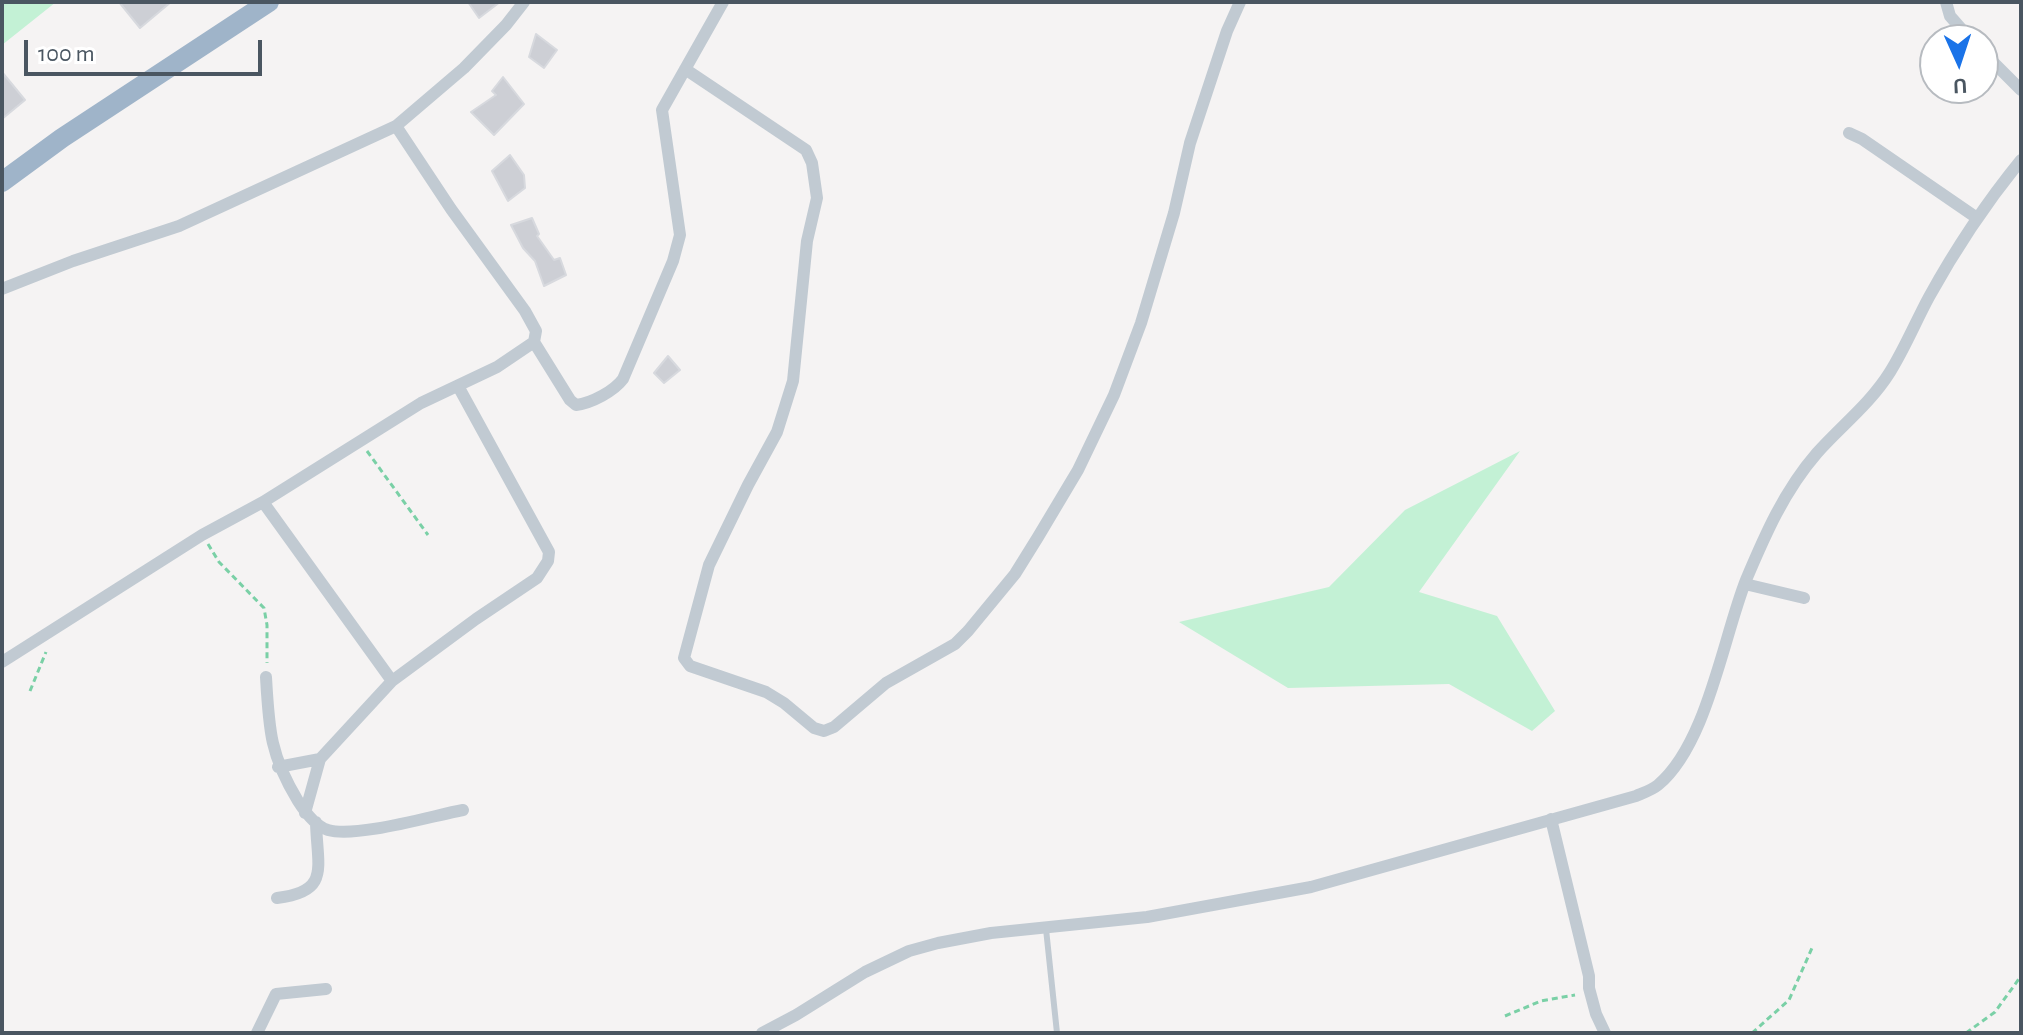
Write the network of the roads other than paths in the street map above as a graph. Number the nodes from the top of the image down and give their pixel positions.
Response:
1 (269, 2) edge
2 (524, 2) edge
3 (723, 2) edge
4 (1240, 2) edge
5 (1946, 2) edge
6 (1957, 24) edge
7 (1999, 68) edge
8 (685, 69) junction
9 (2021, 90) edge
10 (396, 126) junction
11 (1849, 133) dead end
12 (2021, 160) edge
13 (2, 182) edge
14 (1977, 218) junction
15 (2, 289) edge
16 (534, 342) junction
17 (458, 386) junction
18 (263, 502) junction
19 (1745, 584) junction
20 (1804, 598) dead end
21 (2, 662) edge
22 (266, 677) road end
23 (392, 681) junction
24 (320, 759) junction
25 (278, 767) junction
26 (463, 810) dead end
27 (305, 813) junction
28 (1551, 819) junction
29 (316, 822) junction
30 (277, 898) dead end
31 (1046, 929) junction
32 (326, 989) dead end
33 (257, 1033) edge
34 (762, 1033) edge
35 (1057, 1033) edge
36 (1605, 1033) edge

1 - 13 highway
2 - 10 street
3 - 8 street
4 - 8 street
5 - 6 street
7 - 9 street
8 - 16 street
10 - 15 street
10 - 16 street
11 - 14 street
12 - 14 street
14 - 19 street
16 - 17 street
17 - 18 street
17 - 23 street
18 - 21 street
18 - 23 street
19 - 20 street
19 - 28 street
22 - 25 street
23 - 24 street
24 - 25 street
24 - 27 street
25 - 27 street
26 - 29 street
27 - 29 street
28 - 31 street
28 - 36 street
29 - 30 street
31 - 34 street
31 - 35 lane
32 - 33 street

